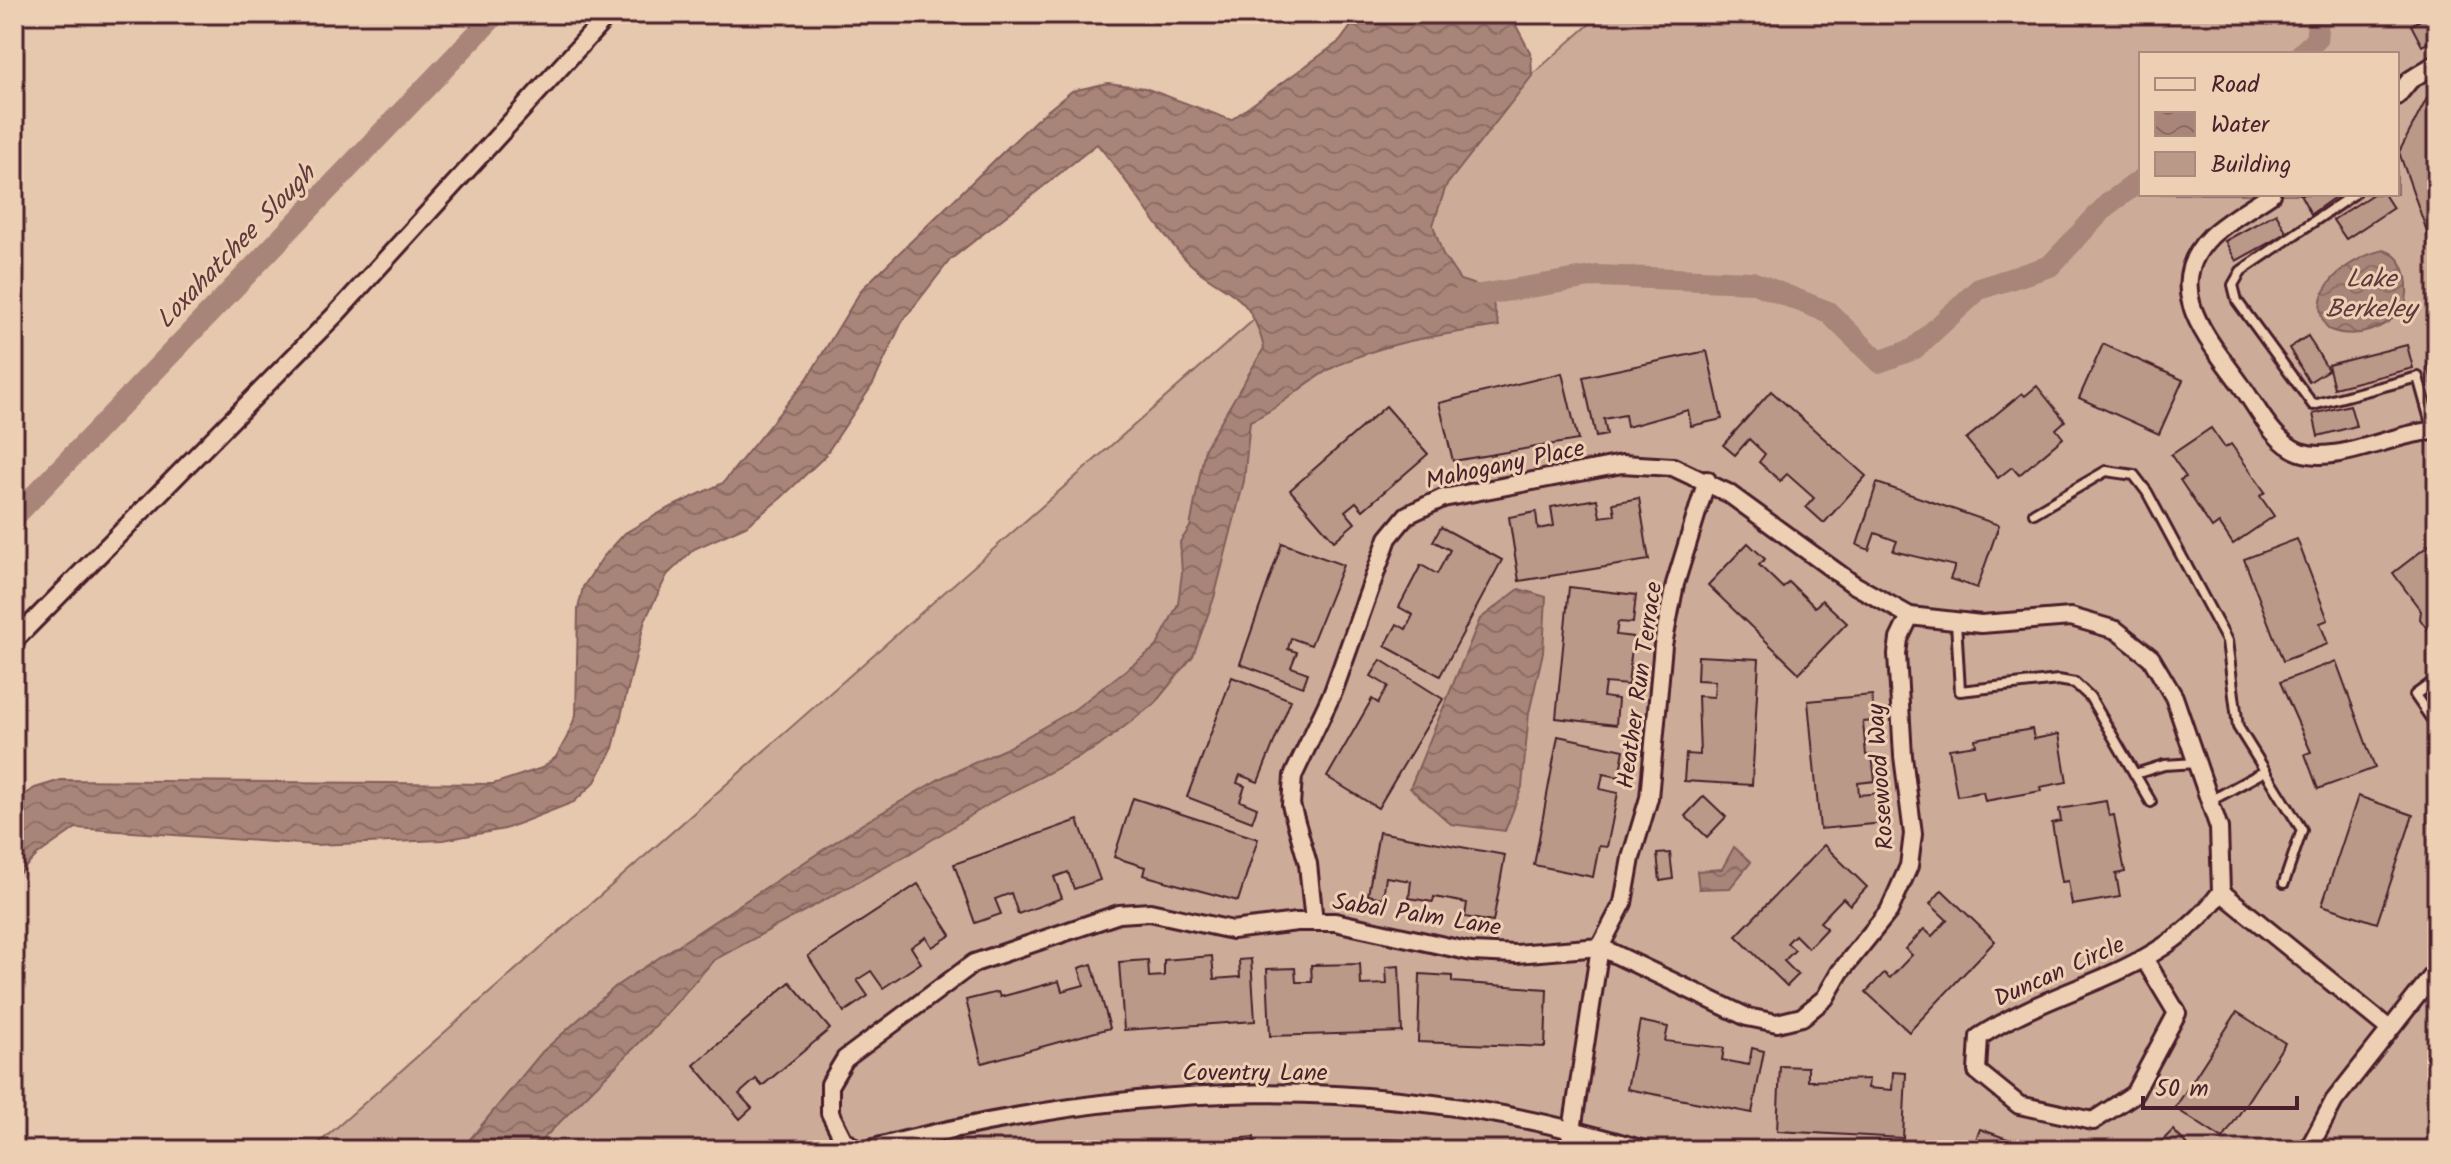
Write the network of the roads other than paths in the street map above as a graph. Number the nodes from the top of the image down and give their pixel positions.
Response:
1 (609, 14) edge
2 (2437, 63) edge
3 (2399, 94) edge
4 (2268, 196) edge
5 (2351, 196) edge
6 (2435, 431) edge
7 (1707, 480) junction
8 (2034, 513) dead end
9 (1910, 616) junction
10 (1956, 622) junction
11 (14, 641) edge
12 (2437, 679) edge
13 (2437, 727) edge
14 (2197, 763) junction
15 (2265, 771) junction
16 (2135, 774) junction
17 (2212, 800) junction
18 (2151, 802) dead end
19 (2284, 883) dead end
20 (2221, 892) junction
21 (1314, 922) junction
22 (1600, 947) junction
23 (2145, 960) junction
24 (2437, 970) edge
25 (2388, 1028) junction
26 (1574, 1130) junction
27 (856, 1150) edge
28 (866, 1150) edge
29 (1569, 1150) edge
30 (1644, 1150) edge
31 (2308, 1150) edge

1 - 11 street
2 - 3 street
4 - 6 street
5 - 6 lane
7 - 9 street, Mahogany Place
7 - 21 street, Mahogany Place
7 - 22 street, Heather Run Terrace
8 - 15 lane
9 - 10 street
9 - 22 street, Rosewood Way
10 - 14 street
10 - 16 lane
12 - 13 lane
14 - 16 lane
14 - 17 street
15 - 17 lane
15 - 19 lane
16 - 18 lane
17 - 20 street
20 - 23 street, Duncan Circle
20 - 25 street
21 - 22 street, Sabal Palm Lane
21 - 27 street, Sabal Palm Lane
22 - 26 street, Heather Run Terrace
23 - 23 street, Duncan Circle
24 - 25 street
25 - 31 street
26 - 28 street, Coventry Lane
26 - 29 street, Heather Run Terrace
26 - 30 street, Coventry Lane

